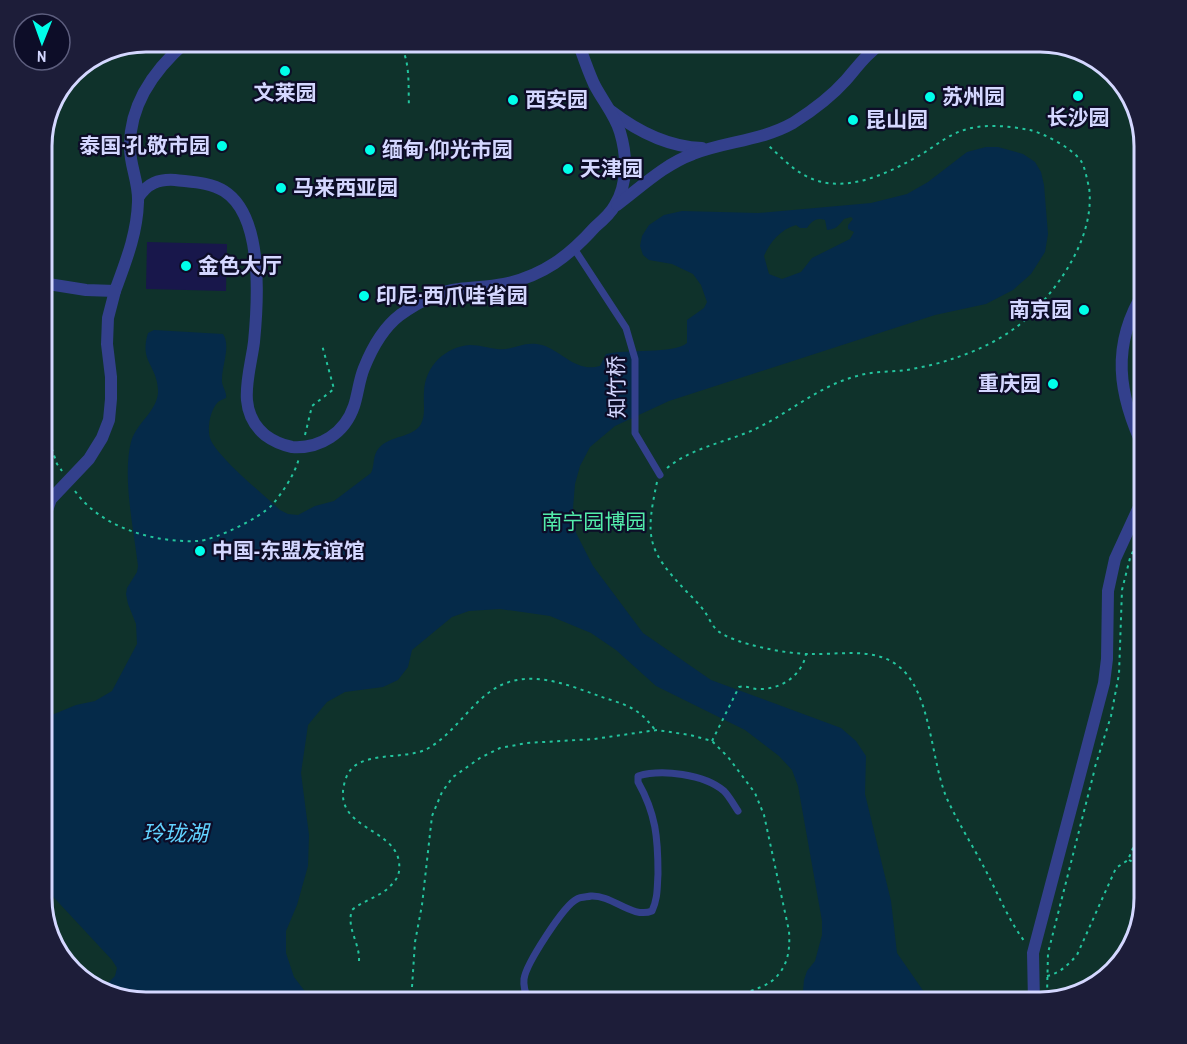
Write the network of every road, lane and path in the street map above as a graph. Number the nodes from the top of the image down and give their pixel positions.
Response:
1 (177, 52) edge
2 (404, 52) edge
3 (582, 52) edge
4 (871, 52) edge
5 (409, 107) dead end
6 (608, 109) junction
7 (760, 138) junction
8 (712, 148) junction
9 (138, 198) junction
10 (615, 206) junction
11 (575, 250) junction
12 (53, 286) edge
13 (115, 291) junction
14 (1134, 309) edge
15 (322, 345) dead end
16 (1134, 425) edge
17 (302, 447) junction
18 (53, 453) edge
19 (660, 475) junction
20 (68, 481) junction
21 (53, 497) edge
22 (1134, 518) edge
23 (806, 654) junction
24 (656, 731) junction
25 (712, 741) junction
26 (738, 811) dead end
27 (1134, 846) edge
28 (1128, 860) junction
29 (1134, 863) edge
30 (1033, 953) junction
31 (359, 961) dead end
32 (1033, 980) junction
33 (412, 992) edge
34 (525, 992) edge
35 (740, 992) edge
36 (1034, 992) edge

1 - 9 street
2 - 5 path
3 - 6 street
4 - 7 street
6 - 8 street
6 - 10 street
7 - 8 street
7 - 19 path
8 - 10 street
9 - 13 street
9 - 17 street
10 - 11 street
11 - 17 street
11 - 19 lane, 知竹桥
12 - 13 street
13 - 20 street
14 - 16 street
15 - 17 path
17 - 20 path
18 - 20 path
19 - 23 path
20 - 21 street
22 - 30 street
23 - 25 path
23 - 30 path
24 - 25 path
24 - 31 path
24 - 33 path
25 - 35 path
26 - 34 lane
27 - 28 path
28 - 29 path
28 - 32 path
30 - 32 street
32 - 36 street

